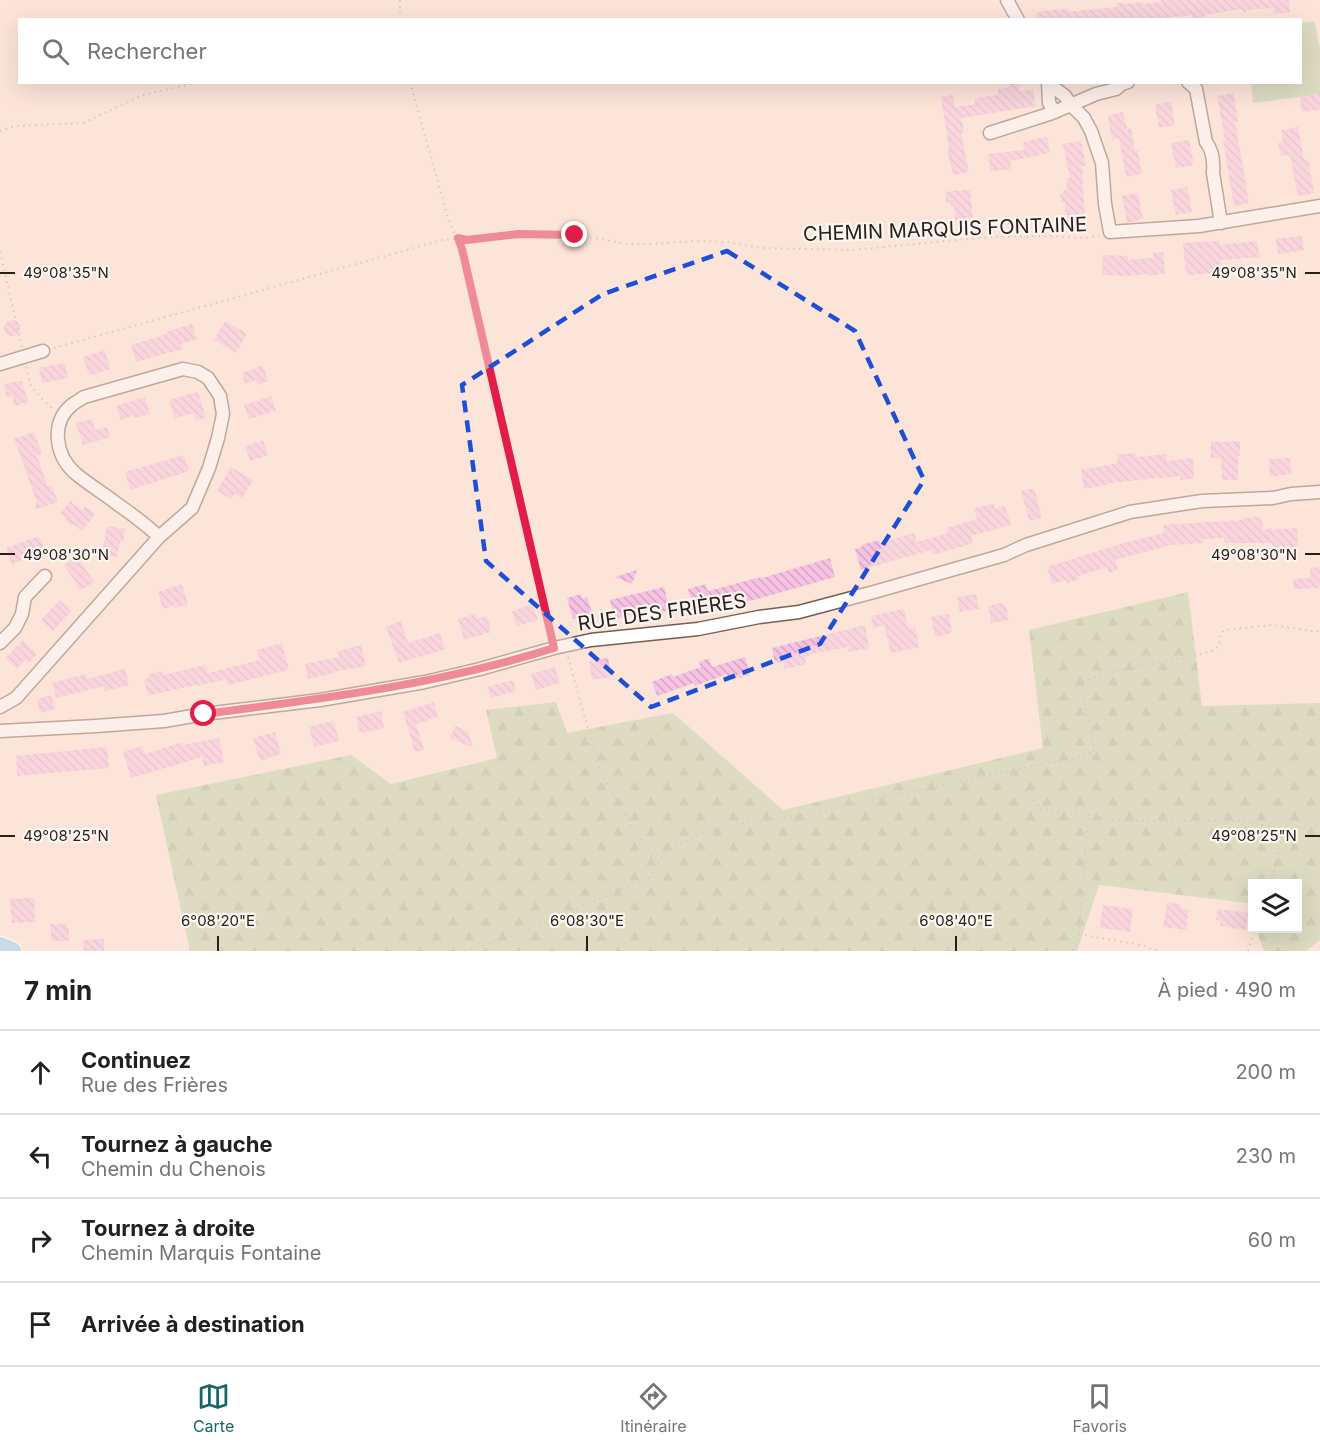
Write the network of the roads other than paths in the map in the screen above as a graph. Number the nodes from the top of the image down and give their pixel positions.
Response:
1 (1007, 0) edge
2 (1017, 18) edge
3 (1048, 84) edge
4 (1049, 84) edge
5 (1122, 84) edge
6 (1190, 84) edge
7 (1071, 105) junction
8 (1055, 112) junction
9 (990, 133) dead end
10 (1320, 206) edge
11 (1221, 223) junction
12 (42, 351) road end
13 (0, 364) edge
14 (1320, 492) edge
15 (159, 537) junction
16 (45, 576) dead end
17 (0, 643) edge
18 (0, 707) edge
19 (0, 731) edge
20 (0, 946) edge
21 (12, 951) edge

1 - 2 street
3 - 8 street
4 - 7 street
5 - 7 street
6 - 11 street
7 - 8 street
7 - 11 street
8 - 9 street
10 - 11 street
12 - 13 street
14 - 19 street, RUE DES FRIÈRES
15 - 15 street
15 - 18 street
16 - 17 street
20 - 21 main road

